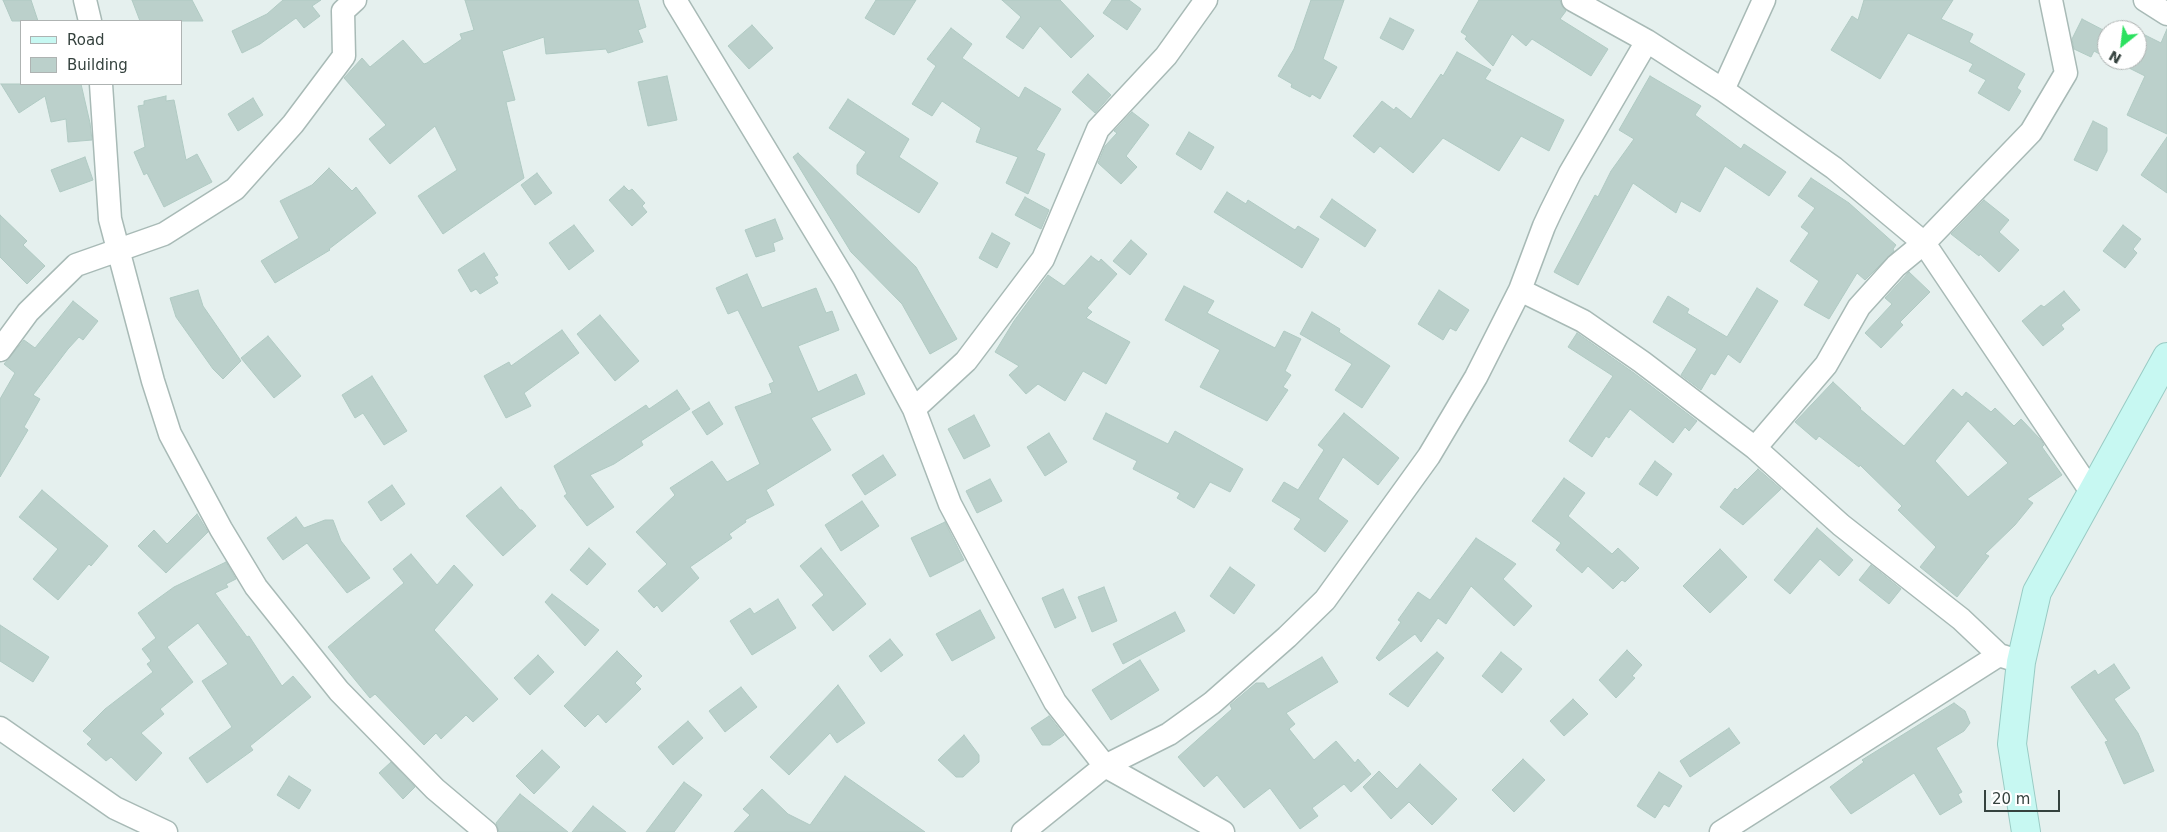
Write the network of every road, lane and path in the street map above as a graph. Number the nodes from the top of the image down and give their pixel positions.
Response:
1 (85, 0) edge
2 (355, 0) edge
3 (675, 0) edge
4 (1206, 0) edge
5 (1764, 0) edge
6 (2051, 0) edge
7 (2145, 0) edge
8 (1577, 1) edge
9 (2167, 14) edge
10 (90, 20) edge
11 (1648, 41) junction
12 (100, 85) edge
13 (1723, 90) junction
14 (1924, 243) junction
15 (119, 249) junction
16 (1520, 290) junction
17 (0, 350) edge
18 (2167, 357) edge
19 (914, 409) junction
20 (1755, 448) junction
21 (2092, 493) junction
22 (2010, 658) junction
23 (0, 728) edge
24 (1106, 766) junction
25 (166, 832) edge
26 (486, 832) edge
27 (1023, 832) edge
28 (1223, 832) edge
29 (1721, 832) edge
30 (2026, 832) edge

1 - 10 street
2 - 15 street
3 - 19 street
4 - 19 street
5 - 13 street
6 - 14 street
7 - 9 street
8 - 11 street
11 - 13 street
11 - 16 street
12 - 15 street
13 - 14 street
14 - 20 street
14 - 21 street
15 - 17 street
15 - 26 street
16 - 20 street
16 - 24 street
18 - 21 street
19 - 24 street
20 - 22 street
21 - 22 street
22 - 29 street
22 - 30 street
23 - 25 street
24 - 27 street
24 - 28 street

